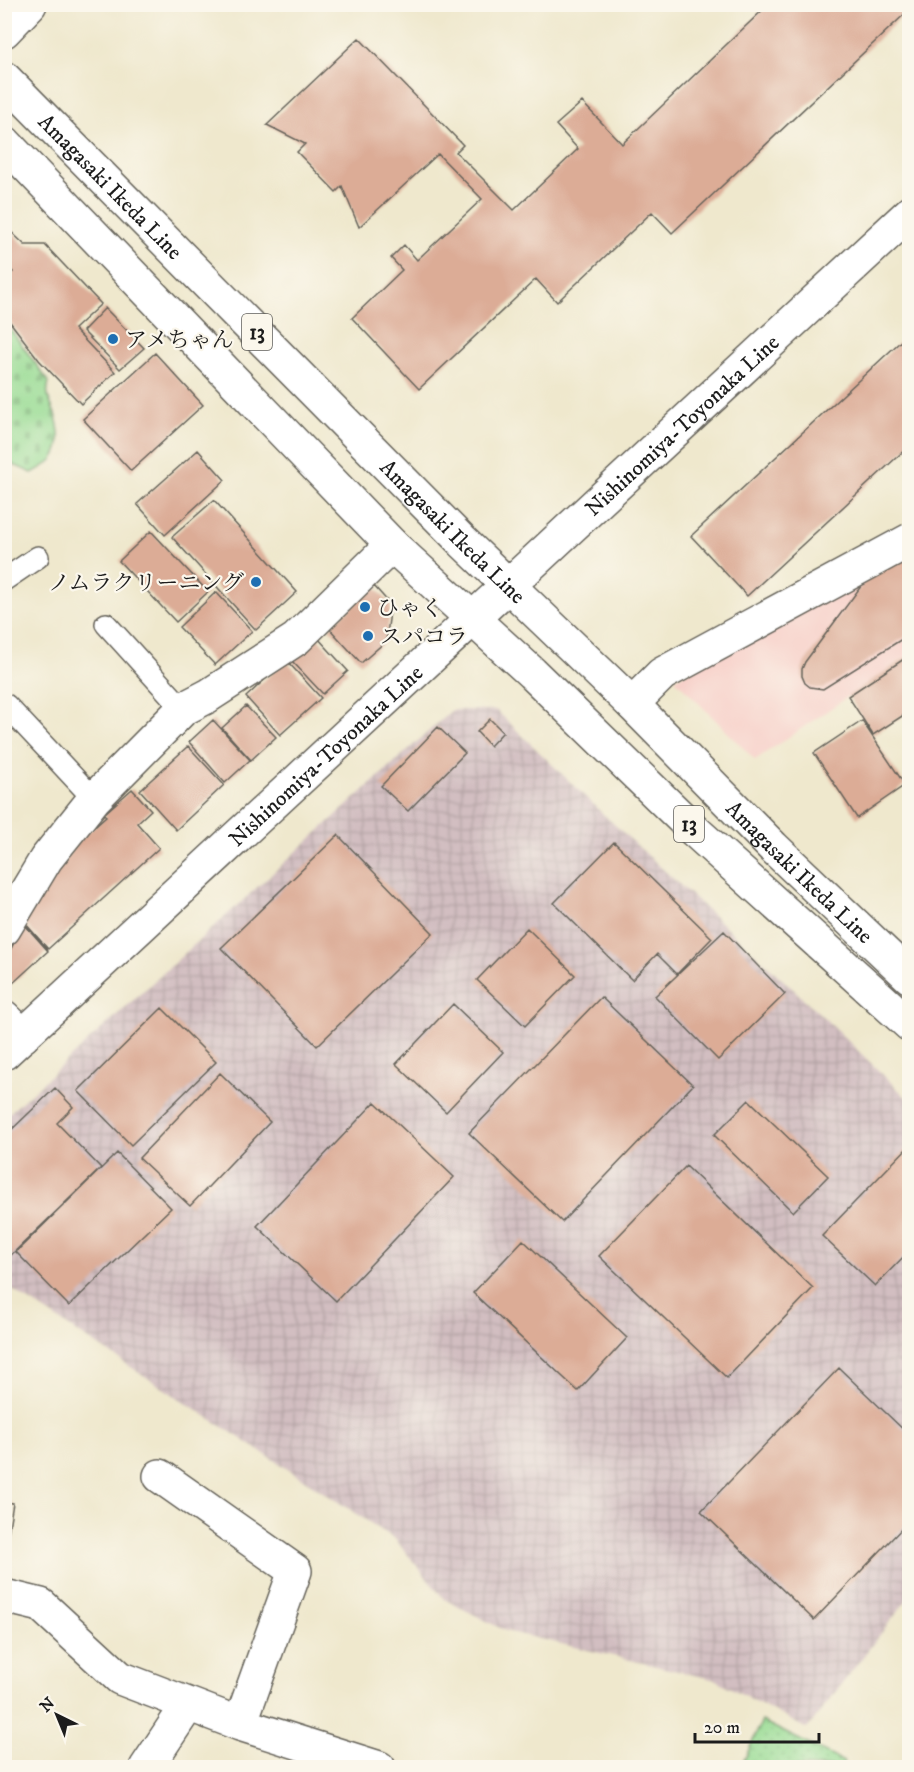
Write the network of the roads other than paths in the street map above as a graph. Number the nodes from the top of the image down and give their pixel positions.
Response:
1 (30, 4) edge
2 (4, 31) edge
3 (4, 78) edge
4 (4, 142) edge
5 (909, 213) edge
6 (909, 540) edge
7 (392, 544) junction
8 (38, 557) dead end
9 (4, 580) edge
10 (508, 585) junction
11 (472, 619) junction
12 (106, 624) dead end
13 (632, 704) junction
14 (6, 705) dead end
15 (183, 709) junction
16 (94, 799) junction
17 (4, 929) edge
18 (909, 977) edge
19 (909, 1025) edge
20 (11, 1035) edge
21 (160, 1476) dead end
22 (4, 1596) edge
23 (188, 1705) junction
24 (240, 1724) junction
25 (304, 1757) edge
26 (146, 1767) edge
27 (379, 1767) edge

1 - 2 main road
3 - 10 main road, Amagasaki Ikeda Line / 13
4 - 7 main road, Amagasaki Ikeda Line / 13
5 - 10 main road, Nishinomiya-Toyonaka Line
6 - 13 main road
7 - 11 main road, Amagasaki Ikeda Line / 13
7 - 15 main road
8 - 9 lane
10 - 11 main road, Nishinomiya-Toyonaka Line
10 - 13 main road, Amagasaki Ikeda Line / 13
11 - 19 main road, Amagasaki Ikeda Line / 13
11 - 20 main road, Nishinomiya-Toyonaka Line
12 - 15 lane
13 - 18 main road, Amagasaki Ikeda Line / 13
14 - 16 lane
15 - 16 main road
16 - 17 main road
21 - 24 main road
22 - 23 main road
23 - 24 main road
23 - 26 main road
24 - 25 main road
25 - 27 main road

